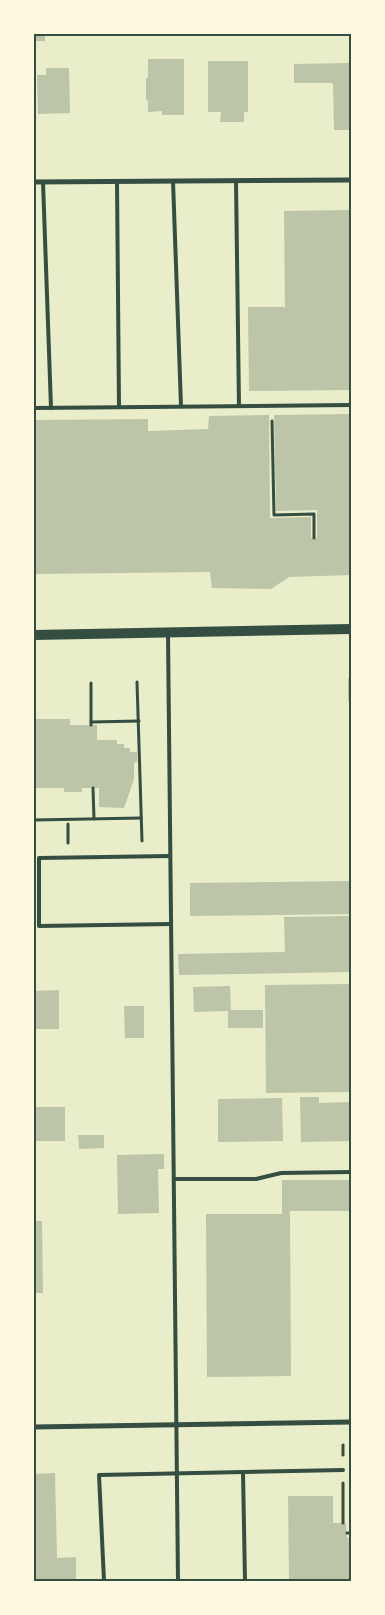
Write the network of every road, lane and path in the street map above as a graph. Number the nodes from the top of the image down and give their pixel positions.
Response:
1 (351, 180) edge
2 (236, 181) junction
3 (34, 182) edge
4 (43, 182) junction
5 (116, 182) junction
6 (173, 182) junction
7 (351, 405) edge
8 (181, 406) junction
9 (239, 406) junction
10 (272, 406) junction
11 (119, 407) junction
12 (34, 408) edge
13 (51, 408) junction
14 (314, 538) dead end
15 (351, 629) edge
16 (168, 632) junction
17 (34, 635) edge
18 (138, 682) dead end
19 (91, 683) dead end
20 (139, 722) junction
21 (93, 788) dead end
22 (141, 818) junction
23 (94, 819) junction
24 (34, 820) edge
25 (142, 856) junction
26 (170, 856) junction
27 (171, 924) junction
28 (351, 1172) edge
29 (174, 1179) junction
30 (351, 1422) edge
31 (177, 1424) junction
32 (34, 1427) edge
33 (343, 1470) dead end
34 (243, 1472) junction
35 (177, 1473) junction
36 (104, 1581) edge
37 (178, 1581) edge
38 (244, 1581) edge

1 - 2 street
2 - 6 street
2 - 9 lane
3 - 4 street
4 - 5 street
4 - 13 lane
5 - 6 street
5 - 11 lane
6 - 8 lane
7 - 10 lane
8 - 9 lane
8 - 11 lane
9 - 10 lane
10 - 14 path
11 - 13 lane
12 - 13 lane
15 - 16 main road
16 - 17 main road
16 - 26 lane
18 - 20 path
19 - 20 path
20 - 22 path
21 - 23 path
22 - 23 path
22 - 25 path
23 - 24 path
25 - 26 lane
25 - 27 lane
26 - 27 lane
27 - 29 lane
28 - 29 lane
29 - 31 lane
30 - 31 street
31 - 32 street
31 - 35 lane
33 - 34 lane
34 - 35 lane
34 - 38 lane
35 - 36 lane
35 - 37 lane

